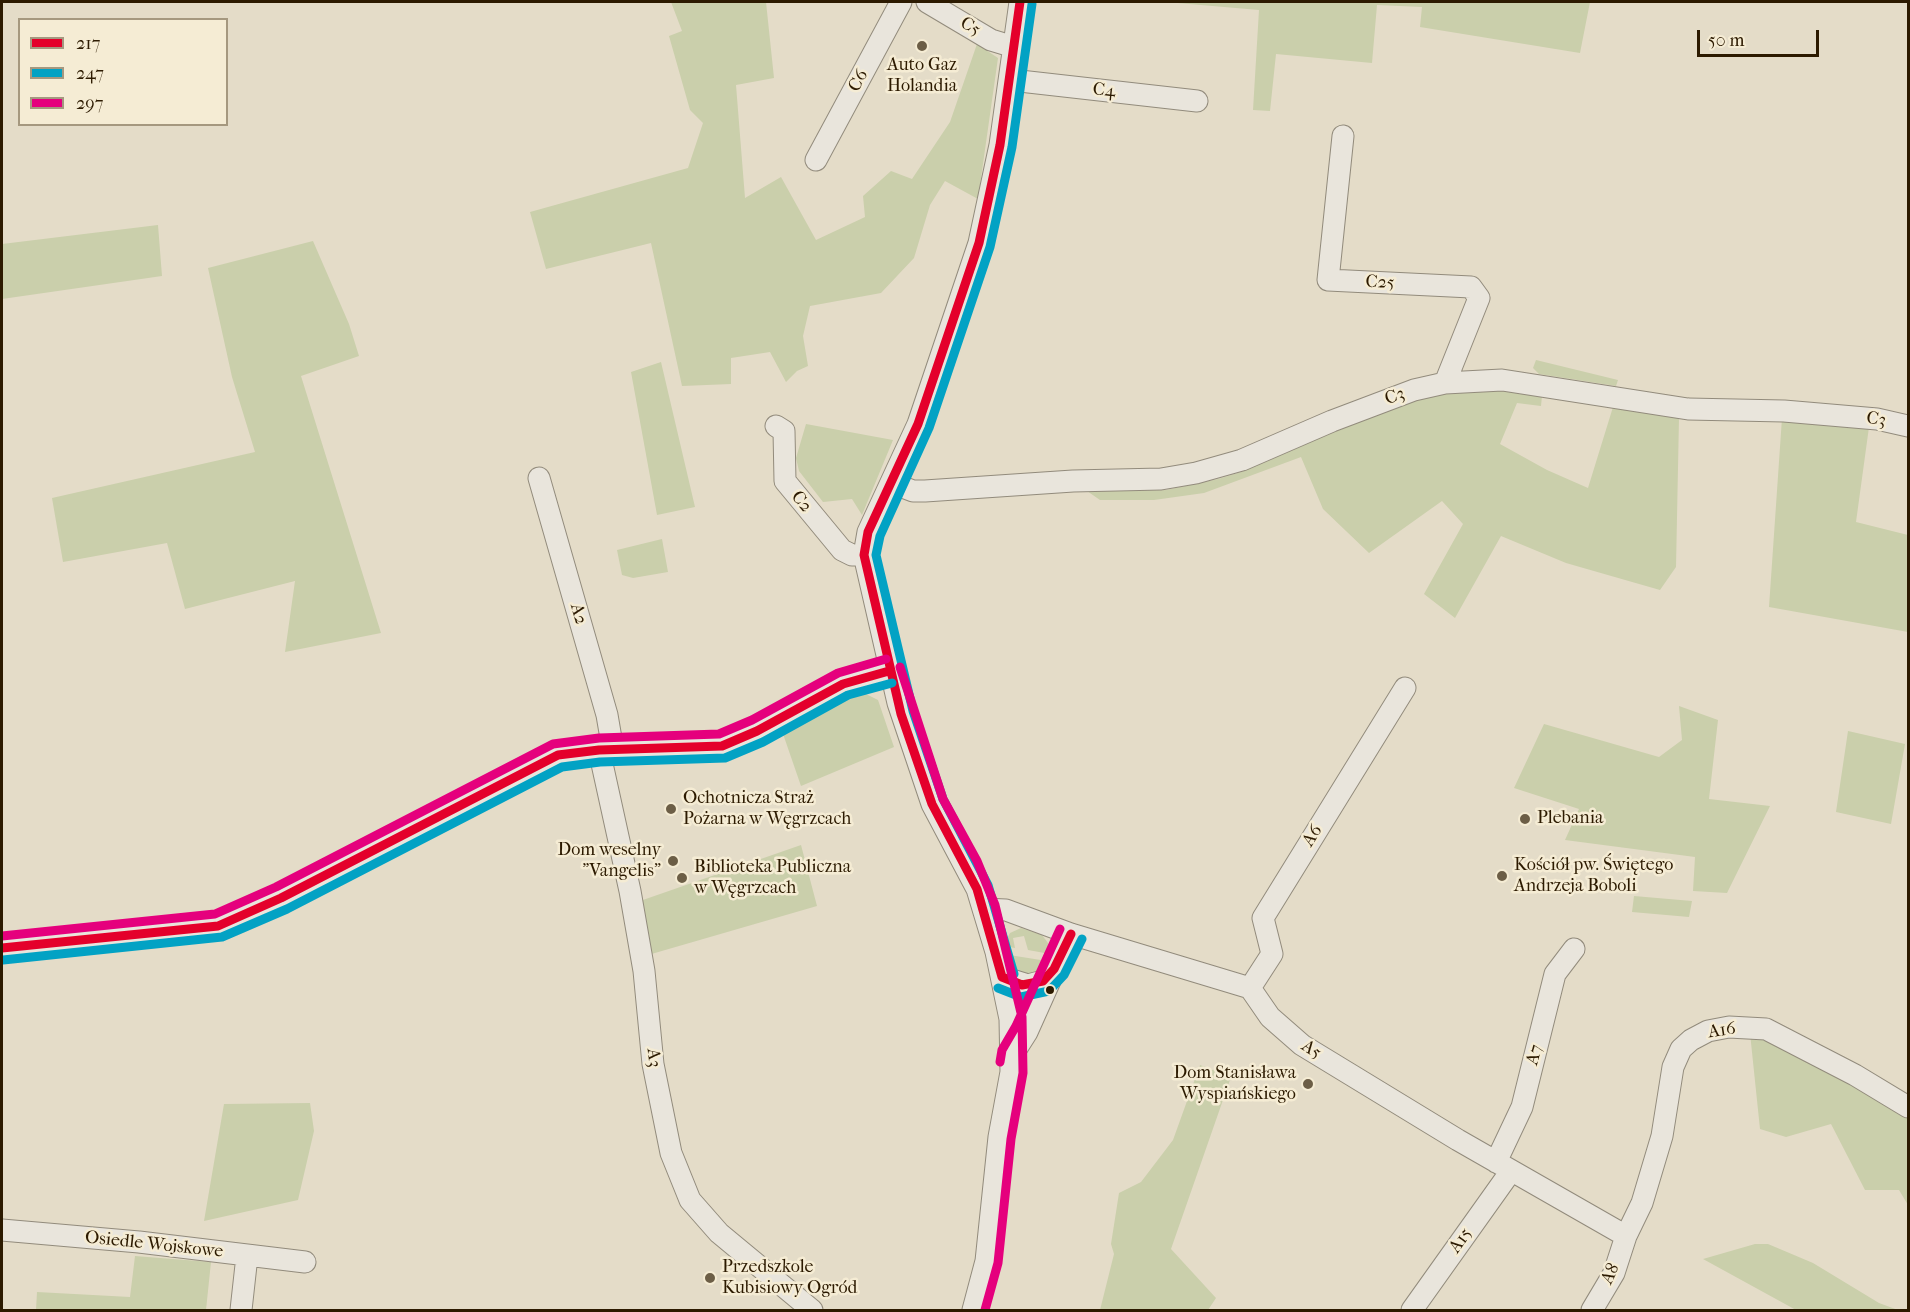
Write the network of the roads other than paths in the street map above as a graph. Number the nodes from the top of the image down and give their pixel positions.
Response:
1 (902, 2) edge
2 (927, 2) edge
3 (1020, 2) edge
4 (1014, 47) junction
5 (1011, 80) junction
6 (1197, 101) dead end
7 (1343, 136) dead end
8 (816, 160) dead end
9 (1445, 383) junction
10 (776, 426) dead end
11 (1908, 426) edge
12 (539, 478) dead end
13 (892, 483) junction
14 (864, 555) junction
15 (889, 671) junction
16 (1405, 688) dead end
17 (606, 750) junction
18 (984, 909) junction
19 (1071, 934) junction
20 (2, 948) edge
21 (1574, 949) dead end
22 (1054, 969) junction
23 (1002, 977) junction
24 (1250, 988) junction
25 (1013, 1054) junction
26 (1908, 1107) edge
27 (1503, 1166) junction
28 (2, 1230) edge
29 (1626, 1236) junction
30 (247, 1256) junction
31 (305, 1263) dead end
32 (241, 1311) edge
33 (812, 1311) edge
34 (973, 1311) edge
35 (1412, 1311) edge
36 (1592, 1311) edge

1 - 8 street, C6
2 - 4 street, C5
3 - 4 street
4 - 5 street
5 - 6 street, C4
5 - 13 street
7 - 9 street, C25
9 - 11 street, C3
9 - 13 street, C3
10 - 14 street, C2
12 - 17 street, A2
13 - 14 street
14 - 15 street
15 - 17 street
15 - 18 street
16 - 24 street, A6
17 - 20 street
17 - 33 street, A3
18 - 19 street
18 - 23 street
19 - 22 street
19 - 24 street
21 - 27 street, A7
22 - 23 street
22 - 25 street
23 - 25 street
24 - 27 street, A5
25 - 34 street
26 - 29 street, A16
27 - 29 street, A5
27 - 35 street, A15
28 - 30 street, Osiedle Wojskowe
29 - 36 street, A8
30 - 31 street, Osiedle Wojskowe
30 - 32 street

